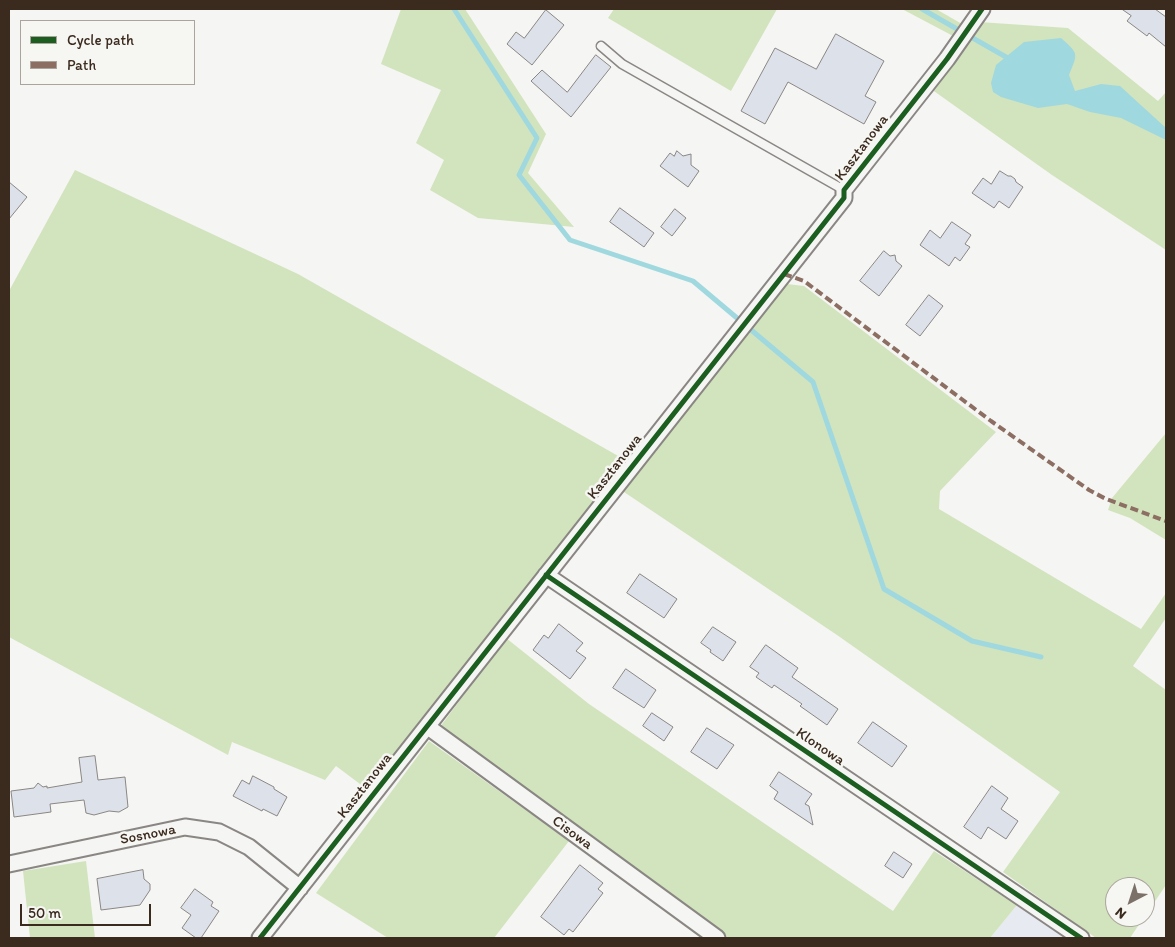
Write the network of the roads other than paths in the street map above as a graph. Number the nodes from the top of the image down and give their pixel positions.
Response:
1 (982, 9) edge
2 (601, 46) dead end
3 (844, 190) junction
4 (546, 575) junction
5 (428, 727) junction
6 (9, 864) edge
7 (300, 888) junction
8 (260, 938) edge
9 (717, 938) edge
10 (1081, 938) edge

1 - 3 street, Kasztanowa
2 - 3 lane
3 - 4 street, Kasztanowa
4 - 5 street, Kasztanowa
4 - 10 street, Klonowa
5 - 7 street, Kasztanowa
5 - 9 street, Cisowa
6 - 7 street, Sosnowa
7 - 8 street, Kasztanowa

